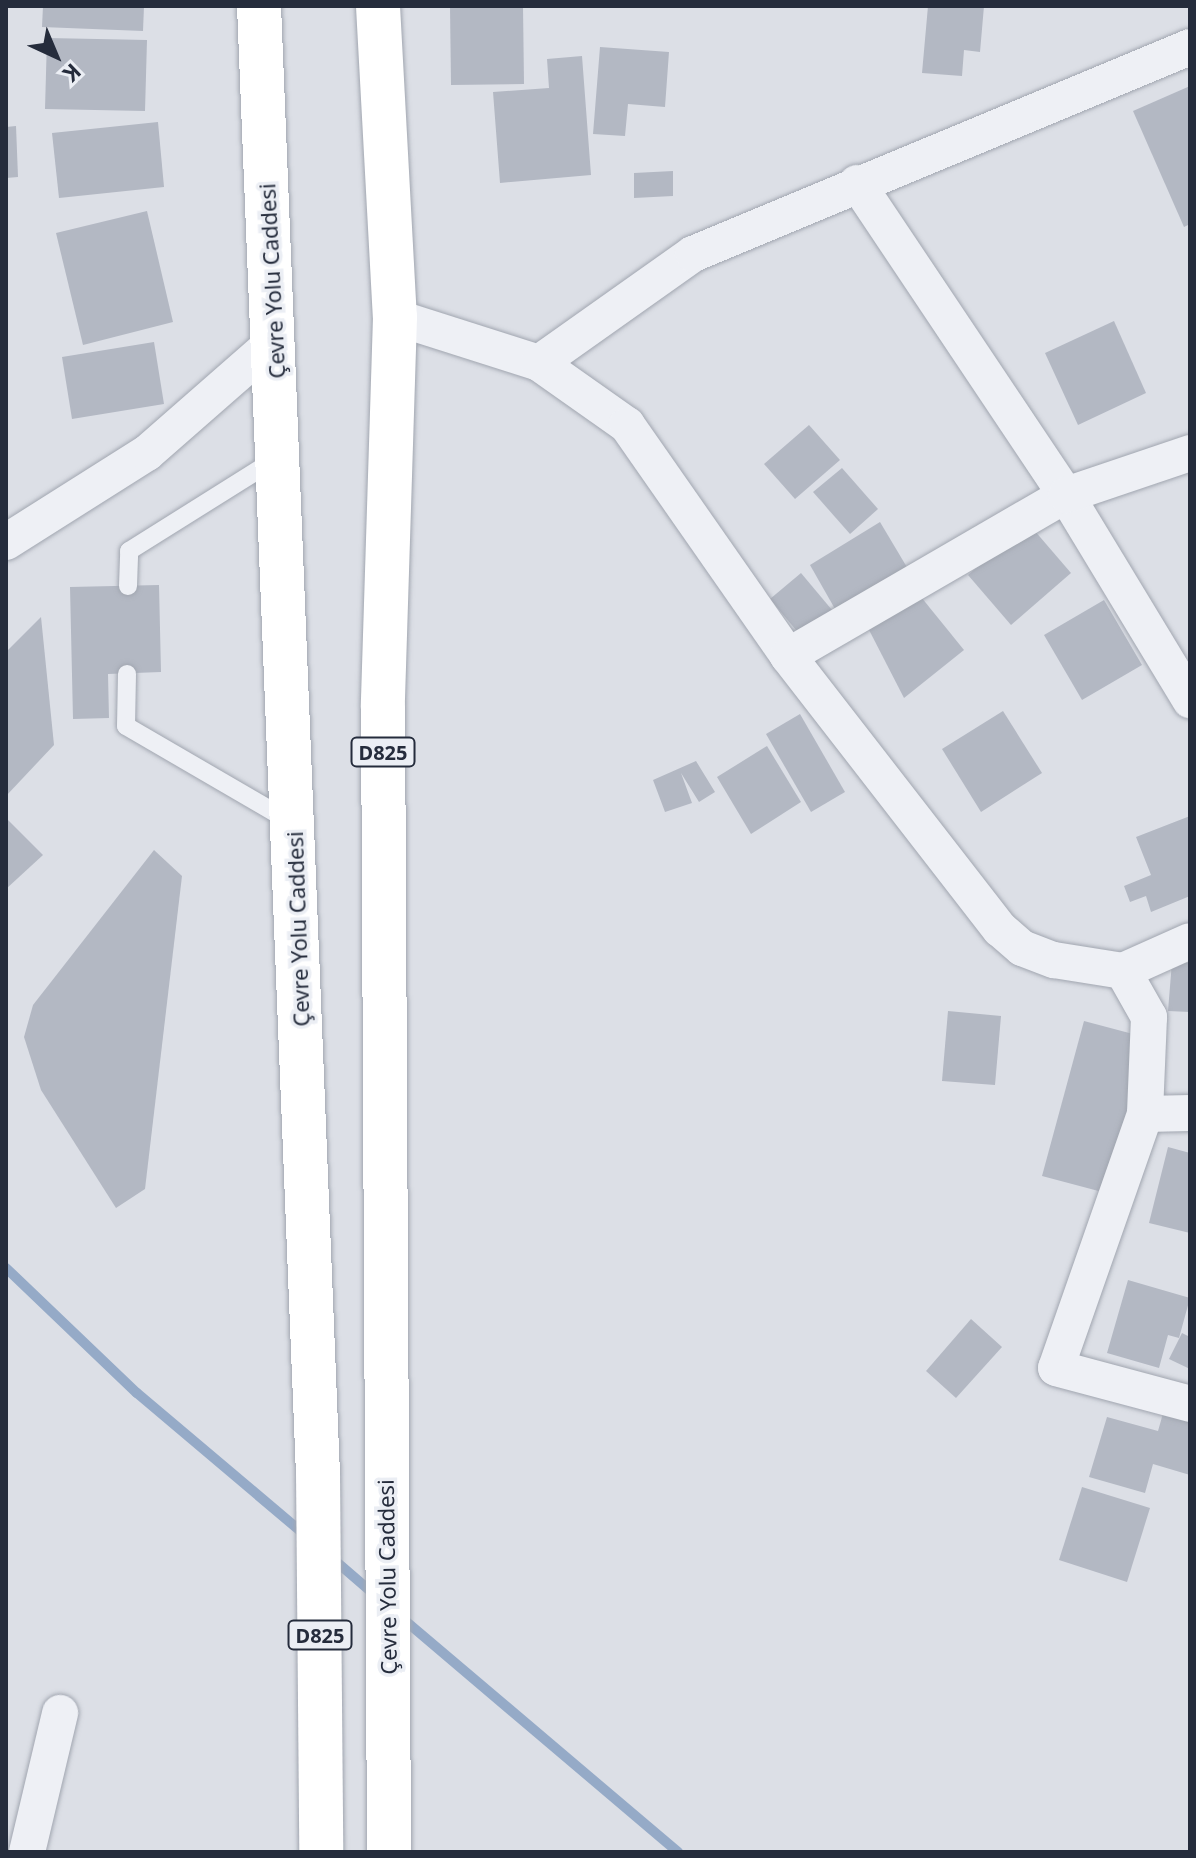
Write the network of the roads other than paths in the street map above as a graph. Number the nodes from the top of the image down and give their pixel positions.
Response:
1 (259, 6) edge
2 (378, 6) edge
3 (1190, 47) edge
4 (857, 183) junction
5 (395, 317) junction
6 (275, 341) junction
7 (539, 363) junction
8 (1190, 453) edge
9 (280, 456) junction
10 (1066, 495) junction
11 (6, 542) edge
12 (128, 586) dead end
13 (788, 656) junction
14 (127, 674) dead end
15 (1190, 700) edge
16 (294, 825) junction
17 (1190, 941) edge
18 (1123, 971) junction
19 (1190, 1113) edge
20 (1145, 1114) junction
21 (1190, 1404) edge
22 (60, 1713) dead end
23 (389, 1839) edge
24 (27, 1852) edge
25 (321, 1852) edge

1 - 6 highway, Çevre Yolu Caddesi / D825
2 - 5 highway, Çevre Yolu Caddesi / D825
3 - 4 street
4 - 7 street
4 - 10 street
5 - 7 street
5 - 23 highway, Çevre Yolu Caddesi / D825
6 - 9 highway, Çevre Yolu Caddesi / D825
6 - 11 street
7 - 13 street
8 - 10 street
9 - 12 lane
9 - 16 highway, Çevre Yolu Caddesi / D825
10 - 13 street
10 - 15 street
13 - 18 street
14 - 16 lane
16 - 25 highway, Çevre Yolu Caddesi / D825
17 - 18 street
18 - 20 street
19 - 20 street
20 - 21 street
22 - 24 street

